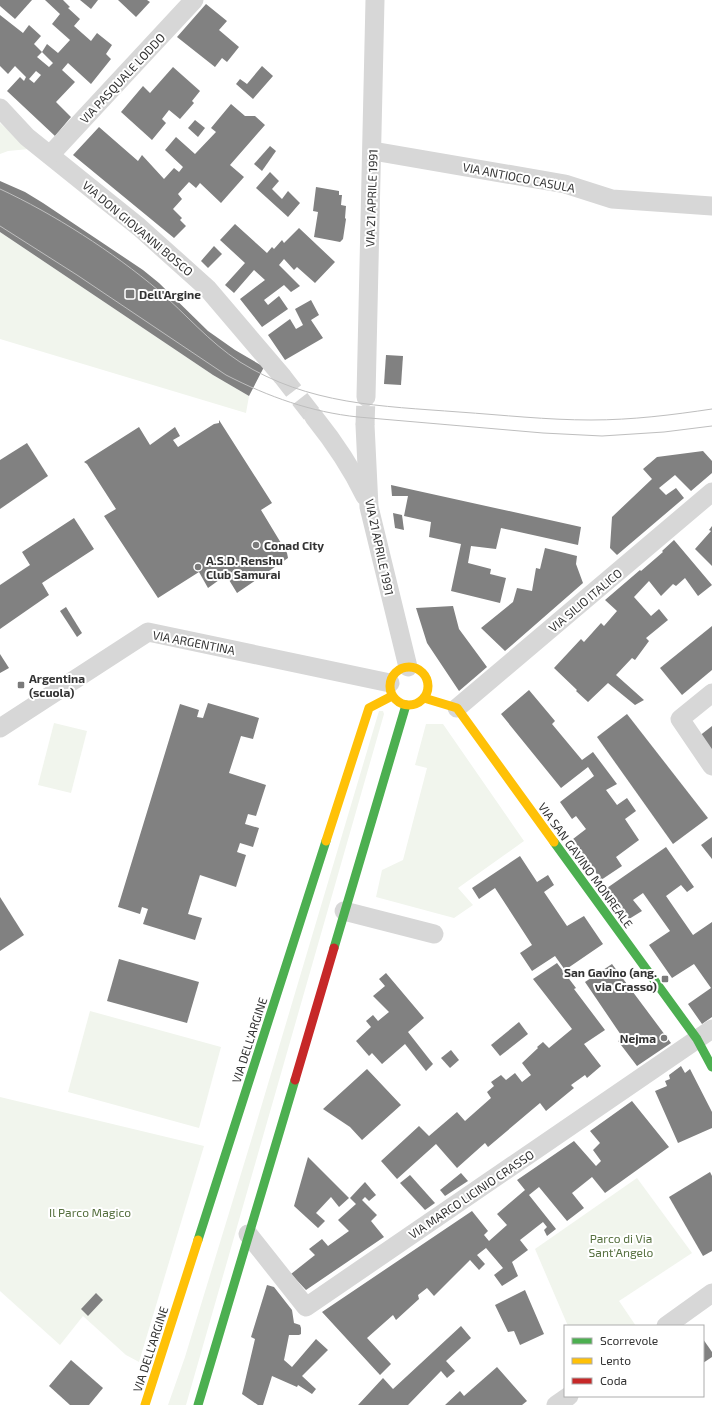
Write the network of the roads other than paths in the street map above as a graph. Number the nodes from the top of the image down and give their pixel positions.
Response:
1 (194, 0) edge
2 (375, 0) edge
3 (0, 108) edge
4 (373, 151) junction
5 (50, 155) junction
6 (712, 206) edge
7 (282, 376) tunnel mouth
8 (366, 397) tunnel mouth
9 (314, 417) tunnel mouth
10 (365, 425) tunnel mouth
11 (712, 492) edge
12 (370, 507) junction
13 (408, 666) junction
14 (391, 689) junction
15 (712, 693) edge
16 (424, 698) junction
17 (406, 705) junction
18 (458, 708) junction
19 (0, 728) edge
20 (712, 766) edge
21 (344, 911) junction
22 (434, 934) dead end
23 (705, 1034) edge
24 (712, 1067) edge
25 (248, 1234) junction
26 (712, 1293) edge
27 (667, 1325) edge
28 (567, 1397) edge
29 (145, 1405) edge
30 (198, 1405) edge
31 (556, 1405) edge

1 - 5 street, VIA PASQUALE LODDO
2 - 4 street, VIA 21 APRILE 1991
3 - 5 street, VIA DON GIOVANNI BOSCO
4 - 6 street, VIA ANTIOCO CASULA
4 - 8 street, VIA 21 APRILE 1991
5 - 7 street, VIA DON GIOVANNI BOSCO
9 - 12 street
10 - 12 street, VIA 21 APRILE 1991
11 - 18 street, VIA SILIO ITALICO
12 - 13 street, VIA 21 APRILE 1991
13 - 14 street
13 - 16 street
14 - 17 street
14 - 19 street, VIA ARGENTINA
14 - 29 street, VIA DELL'ARGINE
15 - 20 street
16 - 17 street
16 - 18 street
17 - 21 street
18 - 23 street, VIA SAN GAVINO MONREALE
21 - 22 street
21 - 25 street
23 - 24 street, VIA SAN GAVINO MONREALE
23 - 25 street, VIA MARCO LICINIO CRASSO
25 - 30 street
26 - 27 street
28 - 31 street

